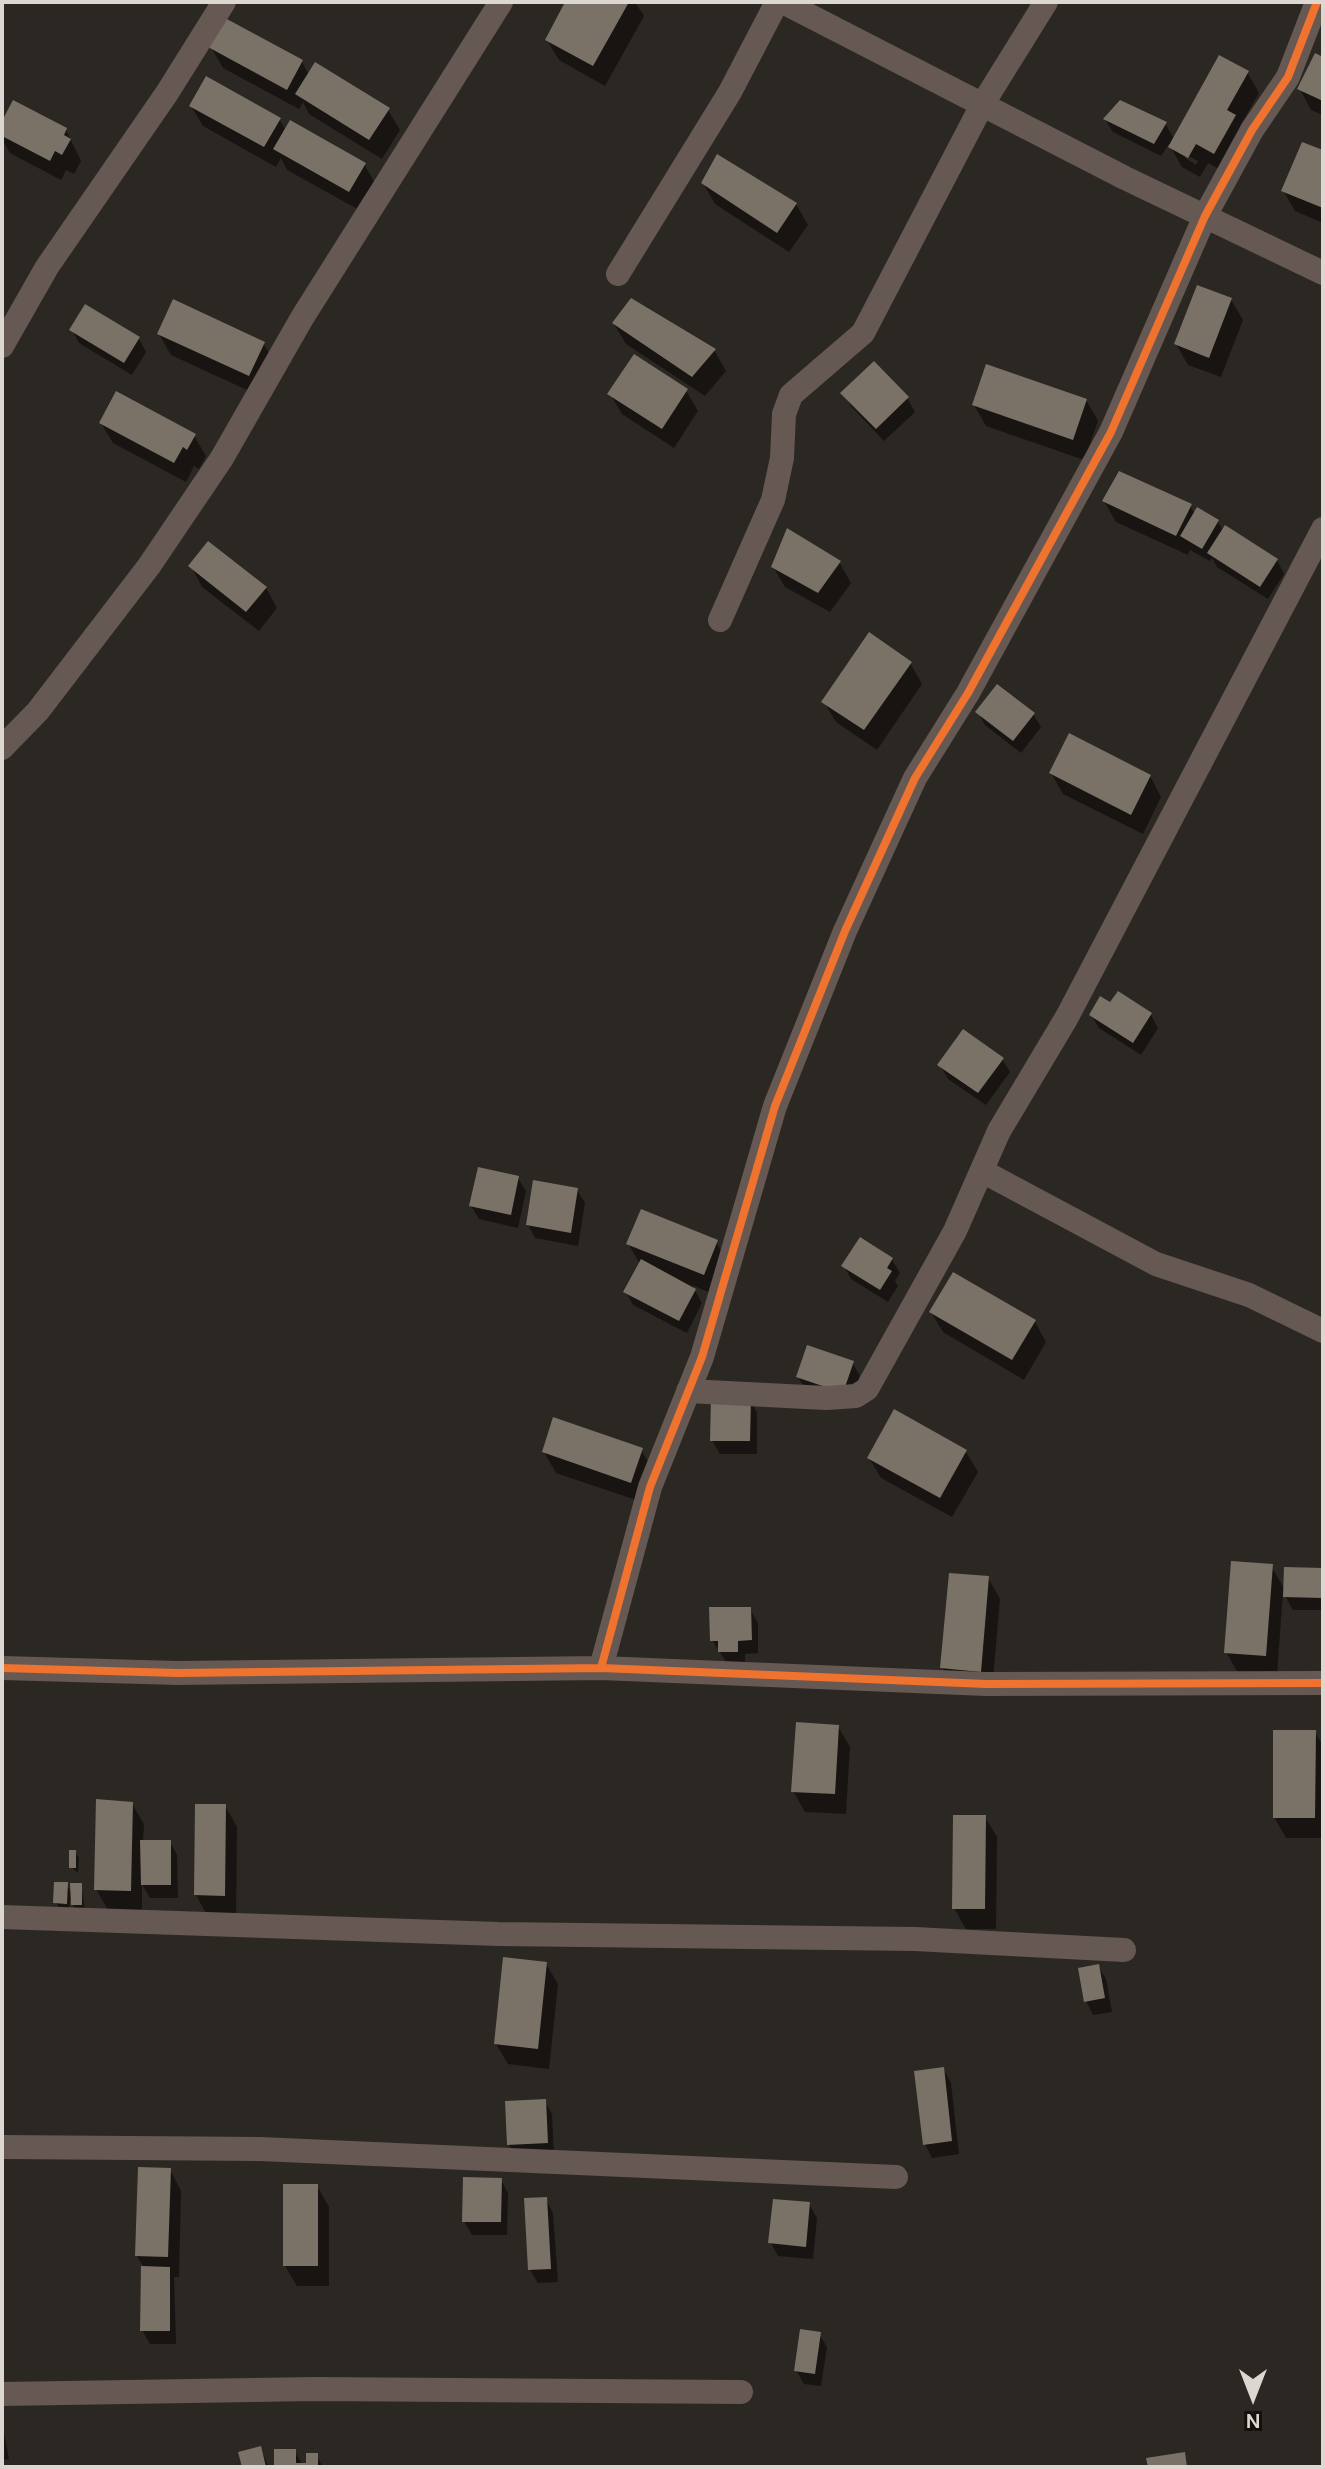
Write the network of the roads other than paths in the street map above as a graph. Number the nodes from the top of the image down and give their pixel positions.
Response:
1 (224, 2) edge
2 (501, 2) edge
3 (780, 2) edge
4 (1046, 2) edge
5 (1317, 2) edge
6 (982, 105) junction
7 (1205, 216) junction
8 (1323, 273) edge
9 (618, 274) dead end
10 (2, 346) edge
11 (1323, 529) edge
12 (720, 620) dead end
13 (2, 748) edge
14 (982, 1171) junction
15 (1323, 1331) edge
16 (688, 1391) junction
17 (2, 1668) edge
18 (601, 1668) junction
19 (1323, 1683) edge
20 (2, 1917) edge
21 (1124, 1950) dead end
22 (2, 2147) edge
23 (896, 2177) dead end
24 (741, 2392) dead end
25 (2, 2394) edge

1 - 10 street
2 - 13 street
3 - 6 street
3 - 9 street
4 - 6 street
5 - 7 street
6 - 7 street
6 - 12 street
7 - 8 street
7 - 16 street
11 - 14 street
14 - 15 street
14 - 16 street
16 - 18 street
17 - 18 street
18 - 19 street
20 - 21 street
22 - 23 street
24 - 25 street

